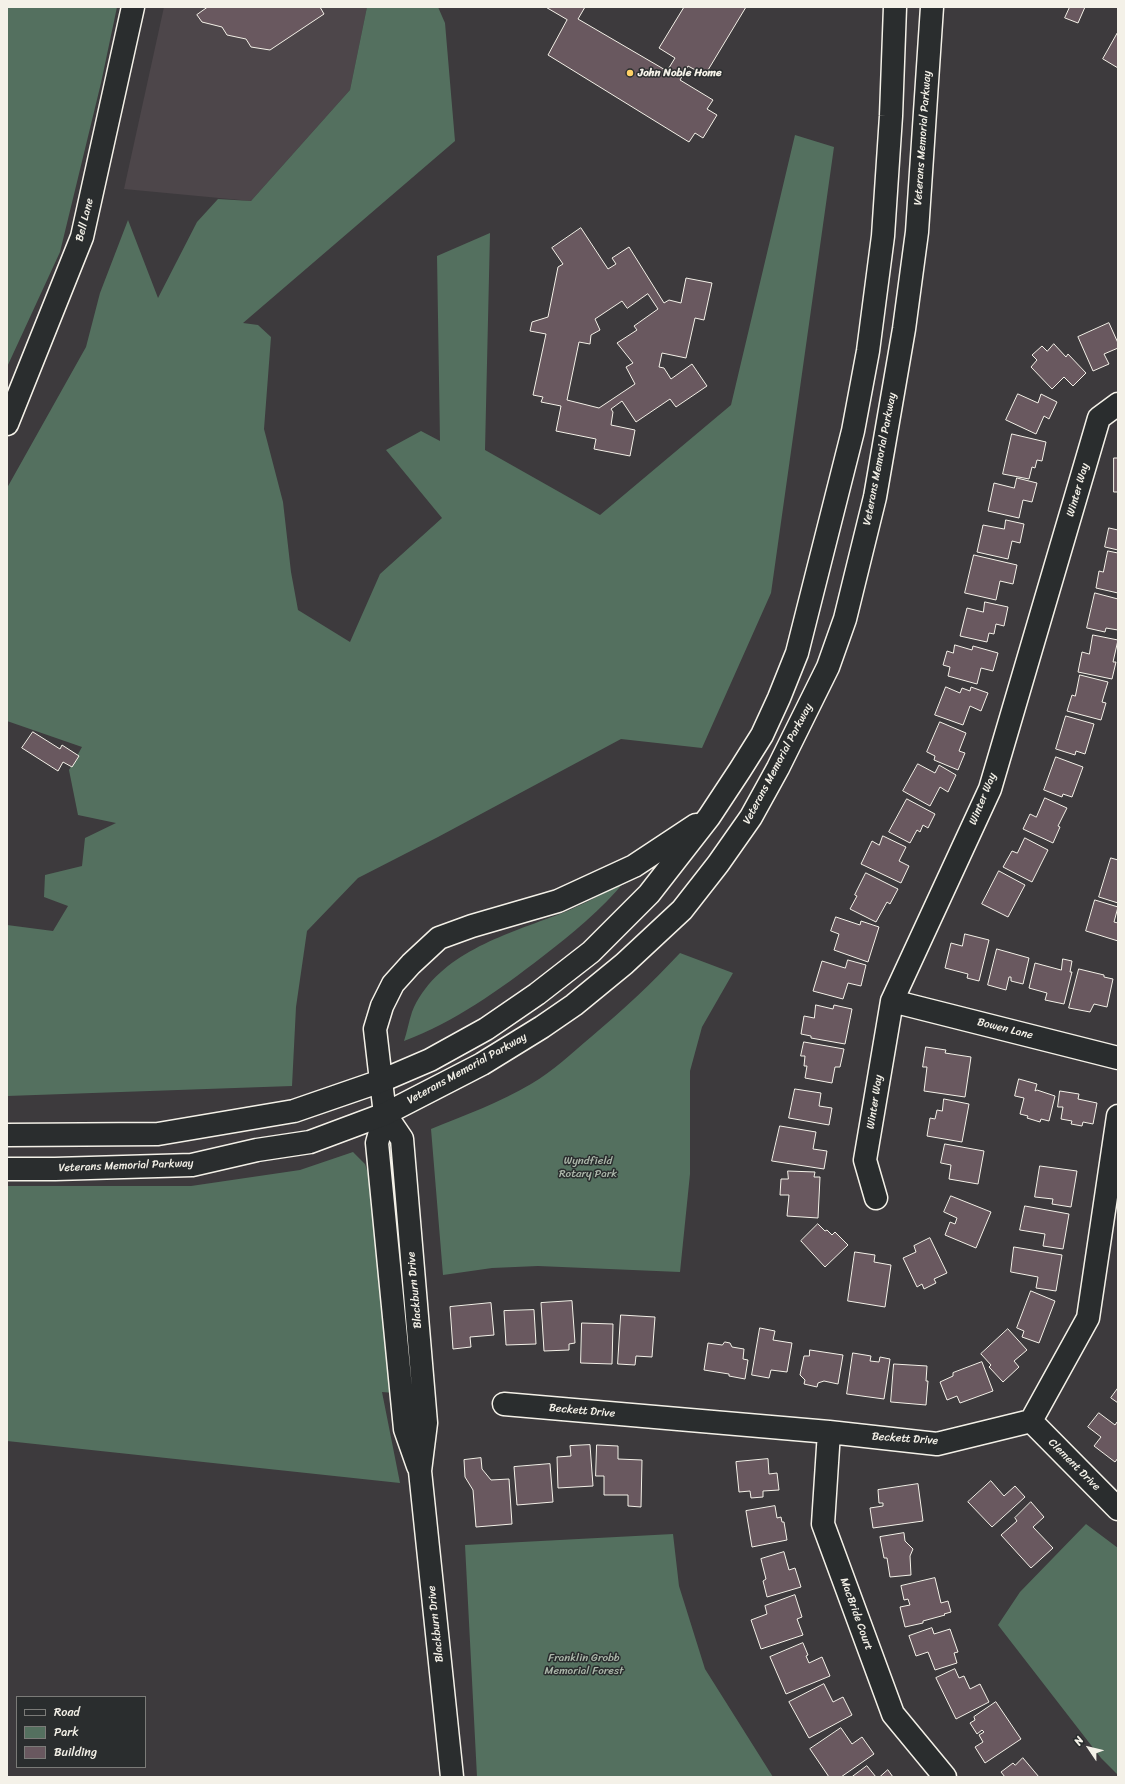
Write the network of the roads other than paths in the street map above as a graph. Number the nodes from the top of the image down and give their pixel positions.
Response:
1 (132, 7) edge
2 (895, 7) edge
3 (932, 7) edge
4 (1118, 404) edge
5 (7, 424) edge
6 (709, 817) junction
7 (892, 1001) junction
8 (1118, 1058) edge
9 (381, 1081) junction
10 (385, 1114) junction
11 (1118, 1116) edge
12 (7, 1135) edge
13 (7, 1169) edge
14 (876, 1198) dead end
15 (504, 1404) dead end
16 (1031, 1421) junction
17 (829, 1432) junction
18 (1118, 1509) edge
19 (452, 1777) edge
20 (945, 1777) edge

1 - 5 main road, Bell Lane
2 - 6 main road
3 - 10 main road, Veterans Memorial Parkway
4 - 7 main road, Winter Way
6 - 9 main road
6 - 9 main road, Blackburn Drive
7 - 8 main road, Bowen Lane
7 - 14 main road, Winter Way
9 - 10 main road, Blackburn Drive
9 - 12 main road
10 - 13 main road, Veterans Memorial Parkway
10 - 19 main road, Blackburn Drive
11 - 16 main road
15 - 17 main road, Beckett Drive
16 - 17 main road, Beckett Drive
16 - 18 main road, Clement Drive
17 - 20 main road, MacBride Court

